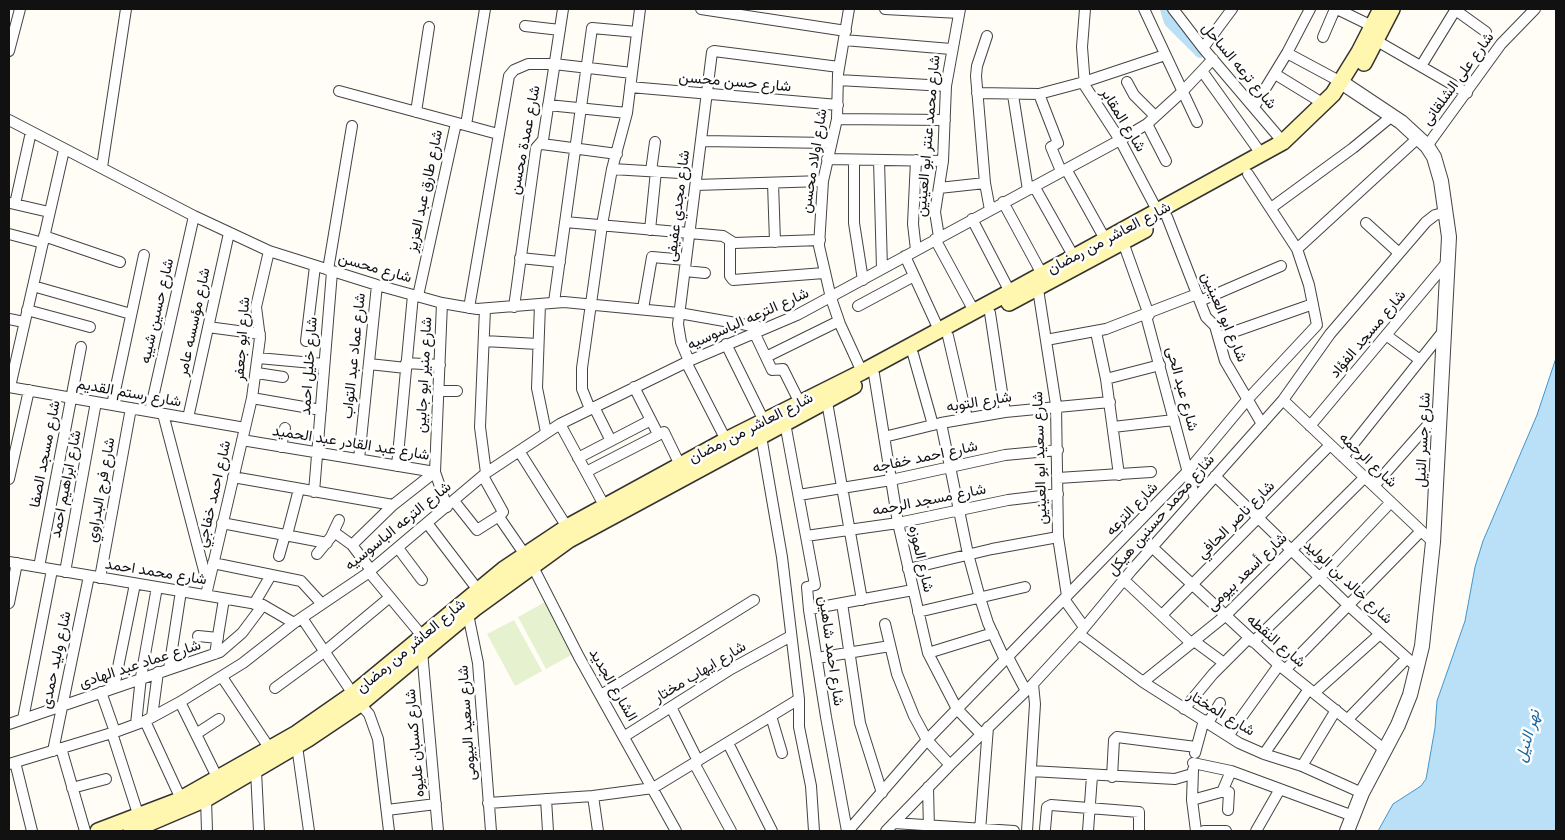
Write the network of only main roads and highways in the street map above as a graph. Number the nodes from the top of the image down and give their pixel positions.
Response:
1 (1381, 9) edge
2 (1392, 9) edge
3 (1374, 34) junction
4 (1346, 85) junction
5 (1163, 215) junction
6 (1040, 282) junction
7 (944, 333) junction
8 (868, 373) junction
9 (762, 428) junction
10 (701, 461) junction
11 (529, 560) junction
12 (423, 644) junction
13 (357, 699) junction
14 (156, 826) edge
15 (98, 831) edge
16 (131, 831) edge

1 - 3 main road, شارع العاشر من رمضان
2 - 3 main road, شارع العاشر من رمضان
3 - 4 main road, شارع العاشر من رمضان
4 - 5 main road, شارع العاشر من رمضان
4 - 5 main road, شارع العاشر من رمضان
5 - 6 main road, شارع العاشر من رمضان
5 - 6 main road, شارع العاشر من رمضان
6 - 7 main road, شارع العاشر من رمضان
6 - 7 main road, شارع العاشر من رمضان
7 - 8 main road, شارع العاشر من رمضان
7 - 8 main road, شارع العاشر من رمضان
8 - 9 main road, شارع العاشر من رمضان
8 - 9 main road, شارع العاشر من رمضان
9 - 10 main road, شارع العاشر من رمضان
9 - 10 main road, شارع العاشر من رمضان
10 - 11 main road, شارع العاشر من رمضان
10 - 11 main road, شارع العاشر من رمضان
11 - 12 main road, شارع العاشر من رمضان
11 - 12 main road, شارع العاشر من رمضان
12 - 13 main road, شارع العاشر من رمضان
13 - 14 main road, شارع العاشر من رمضان
13 - 15 main road, شارع العاشر من رمضان
14 - 16 main road, شارع العاشر من رمضان

